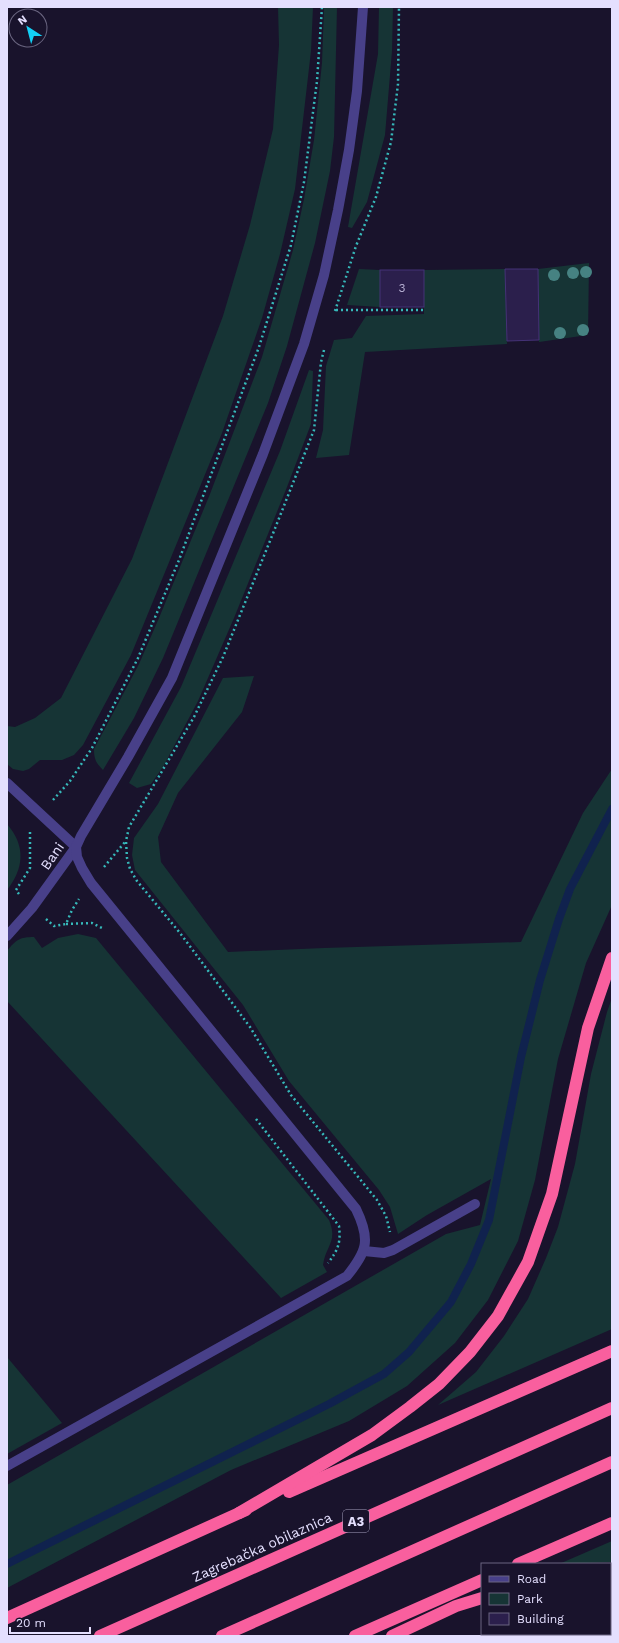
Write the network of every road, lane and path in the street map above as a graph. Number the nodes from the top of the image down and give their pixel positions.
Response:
1 (322, 7) edge
2 (363, 7) edge
3 (336, 310) dead end
4 (424, 310) dead end
5 (70, 781) dead end
6 (7, 783) edge
7 (29, 831) dead end
8 (76, 848) junction
9 (112, 857) dead end
10 (21, 897) dead end
11 (72, 910) dead end
12 (46, 920) dead end
13 (66, 924) junction
14 (107, 931) dead end
15 (7, 936) edge
16 (612, 958) edge
17 (252, 1114) dead end
18 (475, 1204) dead end
19 (393, 1250) junction
20 (364, 1251) junction
21 (336, 1282) junction
22 (612, 1351) edge
23 (612, 1408) edge
24 (612, 1462) edge
25 (7, 1466) edge
26 (239, 1513) junction
27 (612, 1523) edge
28 (520, 1563) edge
29 (481, 1580) edge
30 (481, 1598) edge
31 (7, 1618) edge
32 (100, 1636) edge
33 (222, 1636) edge
34 (355, 1636) edge
35 (392, 1636) edge

1 - 5 path
2 - 8 street
3 - 4 path
6 - 8 street, Bani
7 - 10 path
8 - 15 street, Bani
8 - 20 street
9 - 19 path
11 - 13 path
12 - 13 path
13 - 14 path
16 - 26 highway
17 - 21 path
18 - 19 street
19 - 20 street
20 - 21 street
21 - 25 street
22 - 26 highway
23 - 32 highway, Zagrebačka obilaznica / A3
24 - 33 highway
26 - 31 highway
27 - 28 highway
29 - 34 highway
30 - 35 highway

